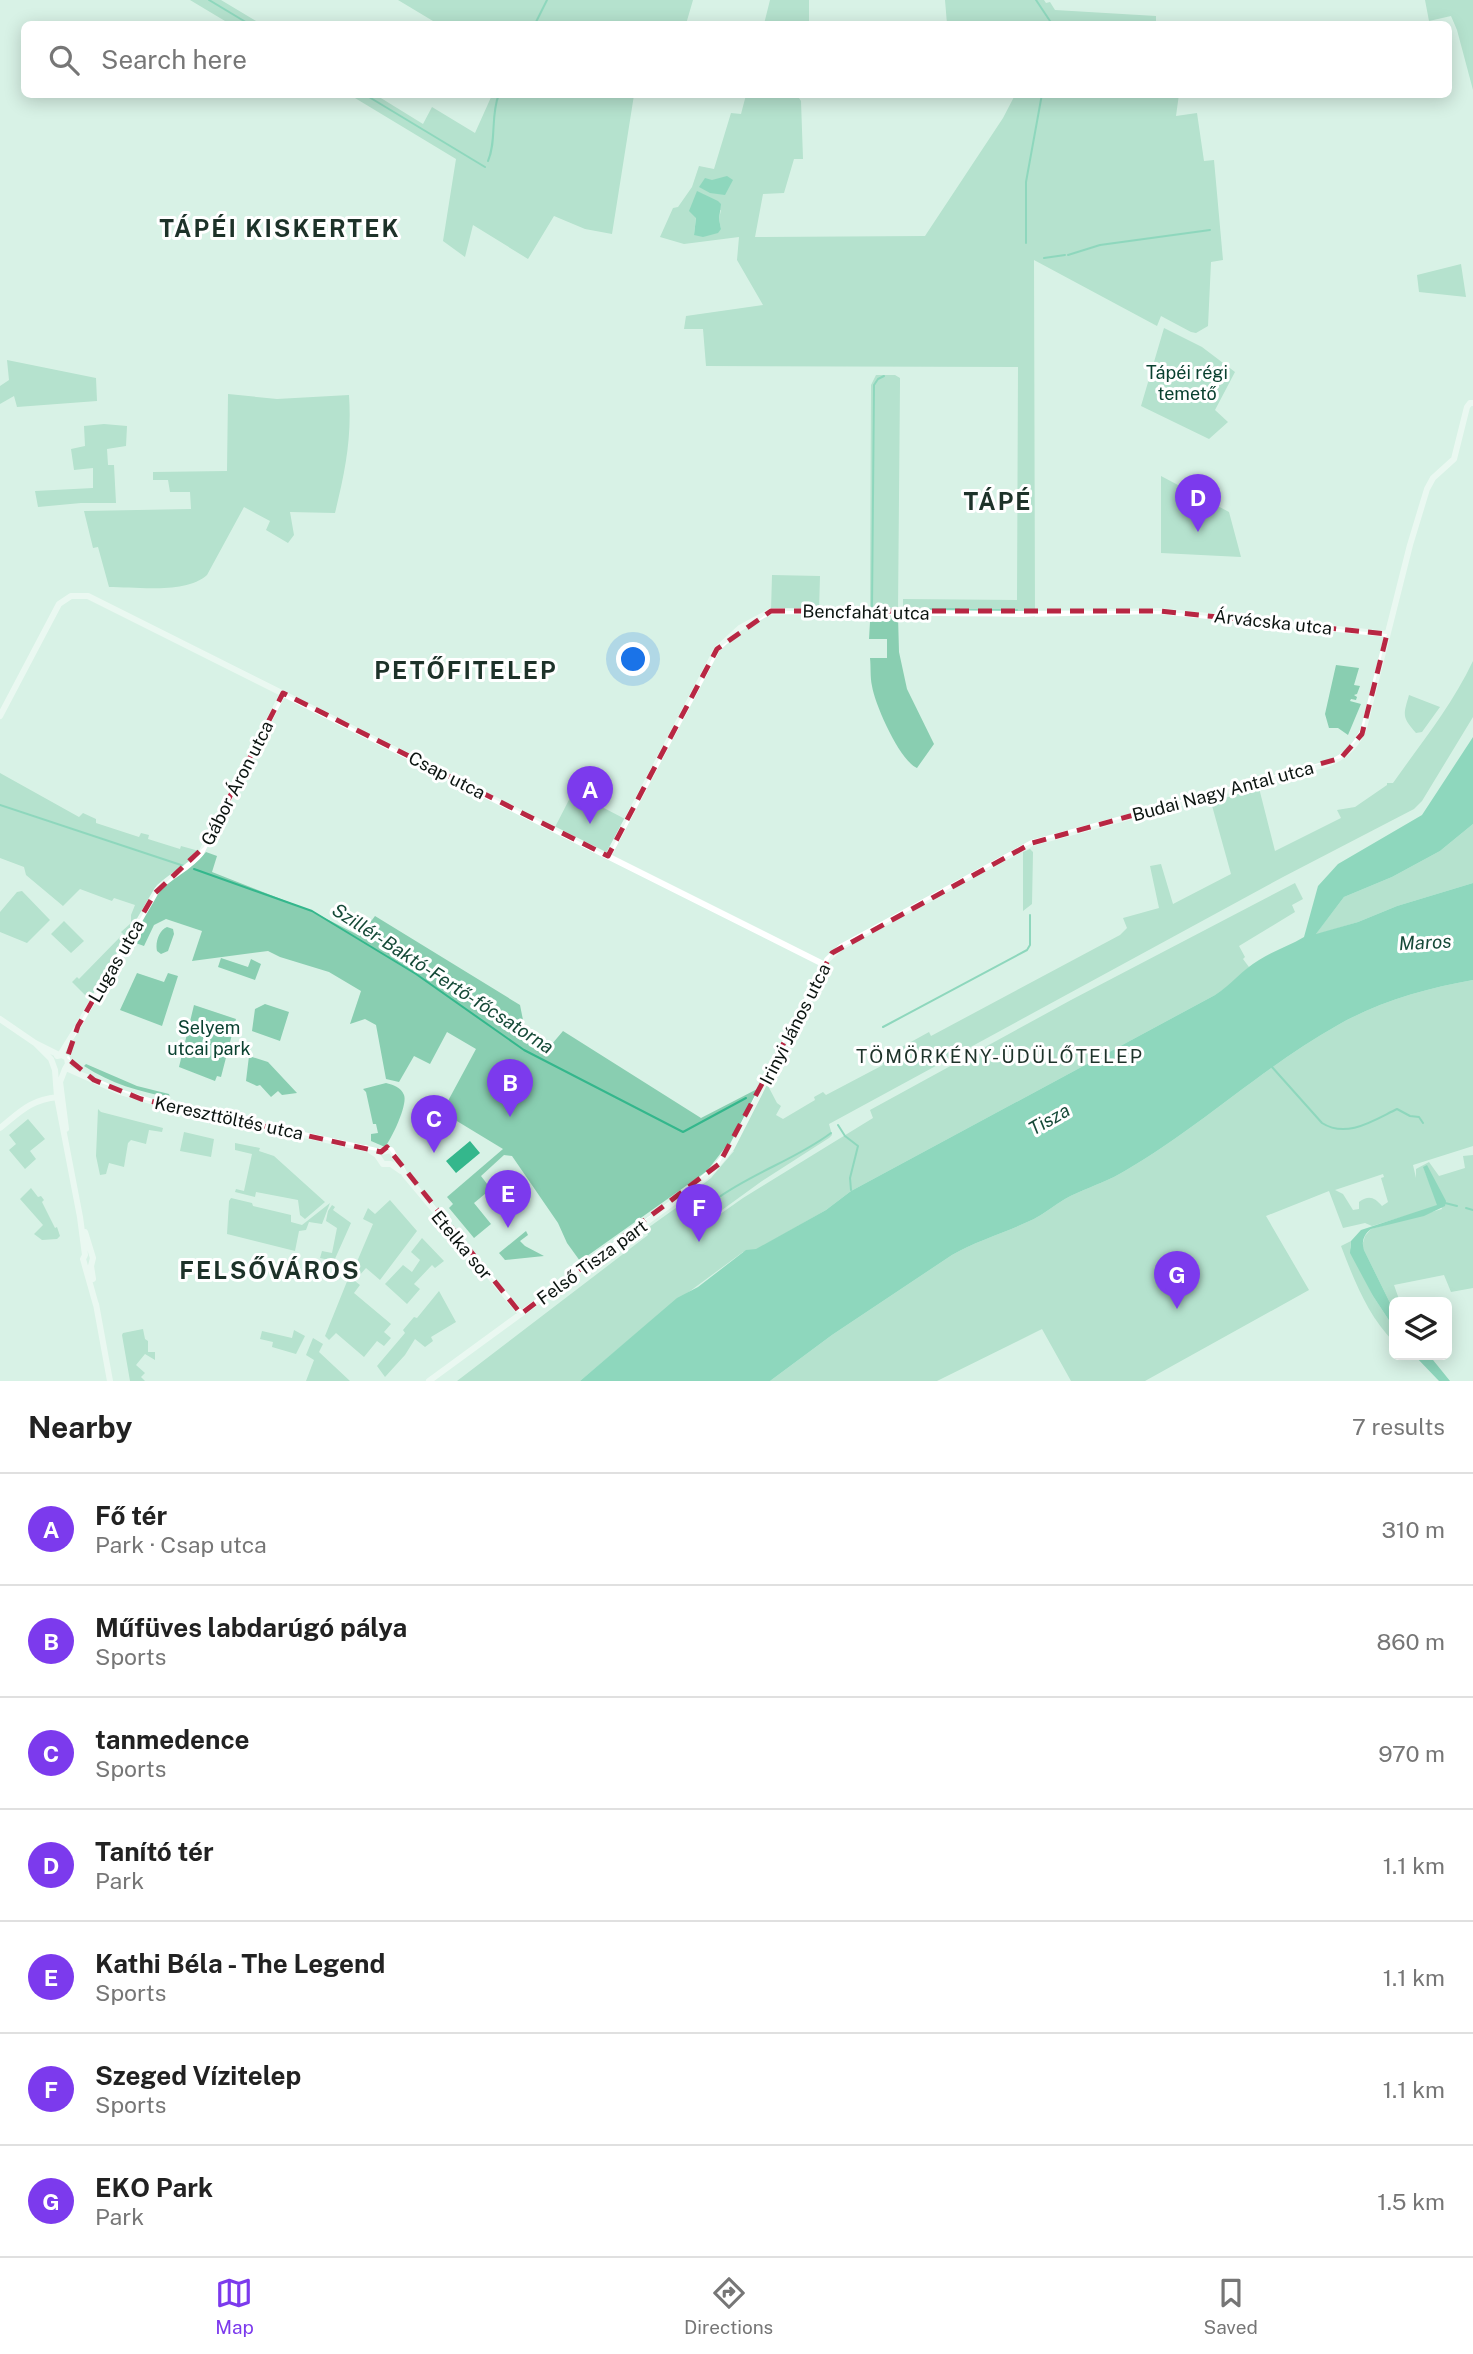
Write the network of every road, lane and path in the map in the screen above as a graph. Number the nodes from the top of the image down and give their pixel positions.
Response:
1 (1471, 403) edge
2 (1096, 612) joint
3 (1387, 634) junction
4 (283, 693) junction
5 (0, 716) edge
6 (608, 856) junction
7 (153, 895) joint
8 (830, 956) joint
9 (825, 965) junction
10 (0, 1019) edge
11 (78, 1026) junction
12 (35, 1043) junction
13 (59, 1055) junction
14 (67, 1064) junction
15 (54, 1065) junction
16 (760, 1092) joint
17 (59, 1097) junction
18 (0, 1128) edge
19 (380, 1154) junction
20 (393, 1162) junction
21 (521, 1314) junction
22 (110, 1381) edge
23 (429, 1381) edge

1 - 3 street, Budai Nagy Antal utca
2 - 3 street, Árvácska utca
2 - 6 street, Bencfahát utca
3 - 8 street, Budai Nagy Antal utca
4 - 5 street, Csap utca
4 - 6 street, Csap utca
4 - 7 street, Gábor Áron utca
6 - 9 street, Csap utca
7 - 11 street, Lugas utca
8 - 9 street, Irinyi János utca
9 - 16 street, Irinyi János utca
10 - 12 street
11 - 13 street, Lugas utca
11 - 14 street, Lugas utca
12 - 13 street
12 - 15 street
13 - 14 street
13 - 15 street, Lugas utca
14 - 15 street
14 - 17 street, Lugas utca
14 - 19 street, Kereszttöltés utca
15 - 17 street
16 - 21 street, Felső Tisza part
17 - 18 street
17 - 22 street
19 - 20 street
19 - 20 street
20 - 21 street, Etelka sor
21 - 23 street, Felső Tisza part

